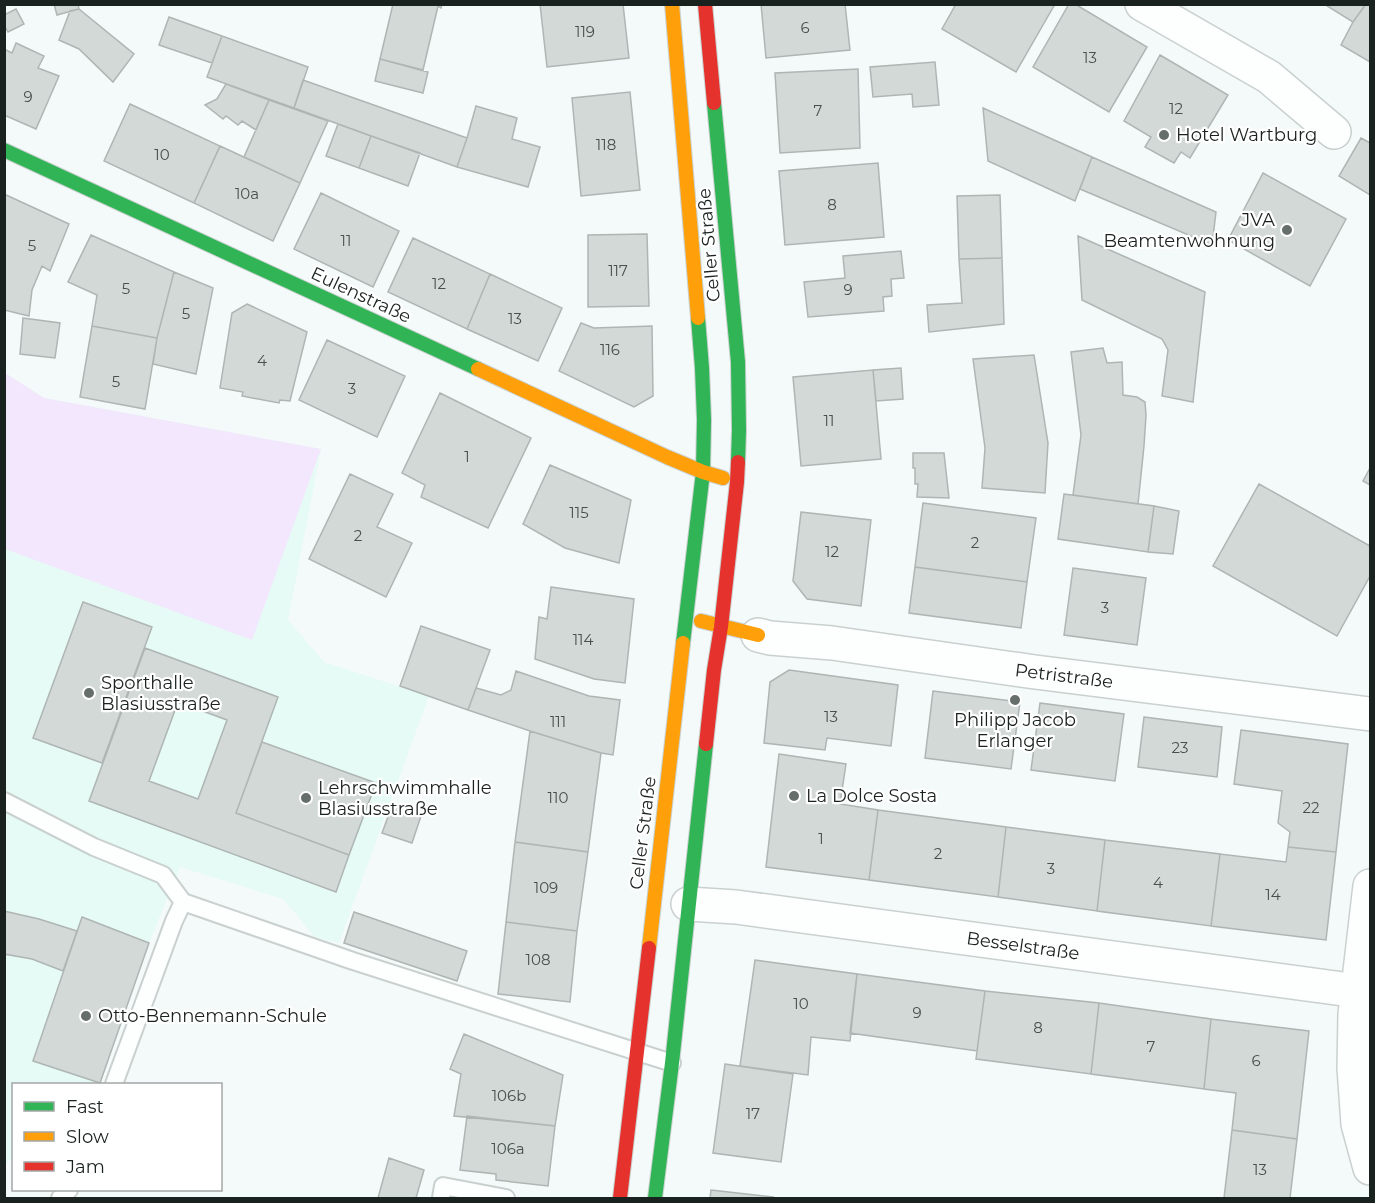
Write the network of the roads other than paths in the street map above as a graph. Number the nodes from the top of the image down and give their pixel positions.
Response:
1 (672, 4) edge
2 (705, 4) edge
3 (1142, 4) edge
4 (1334, 132) dead end
5 (4, 150) edge
6 (703, 472) junction
7 (737, 482) junction
8 (726, 583) junction
9 (685, 617) junction
10 (747, 623) junction
11 (721, 627) junction
12 (1371, 714) edge
13 (4, 801) edge
14 (1371, 886) edge
15 (183, 902) junction
16 (688, 904) junction
17 (1358, 991) junction
18 (637, 1052) junction
19 (672, 1062) junction
20 (114, 1083) edge
21 (1371, 1168) edge
22 (441, 1198) edge
23 (506, 1198) edge
24 (620, 1198) edge
25 (655, 1198) edge

1 - 6 main road, Celler Straße
2 - 7 main road, Celler Straße
3 - 4 street
5 - 6 main road, Eulenstraße
6 - 7 main road
6 - 9 main road, Celler Straße
7 - 8 main road, Celler Straße
8 - 10 main road
8 - 11 main road, Celler Straße
9 - 11 main road
9 - 18 main road, Celler Straße
10 - 11 main road
10 - 12 street, Petristraße
11 - 16 main road, Celler Straße
13 - 15 lane
14 - 17 street
15 - 18 lane
15 - 20 lane
16 - 17 street, Besselstraße
16 - 19 main road, Celler Straße
17 - 21 street
18 - 19 lane
18 - 24 main road, Celler Straße
19 - 25 main road, Celler Straße
22 - 23 lane

